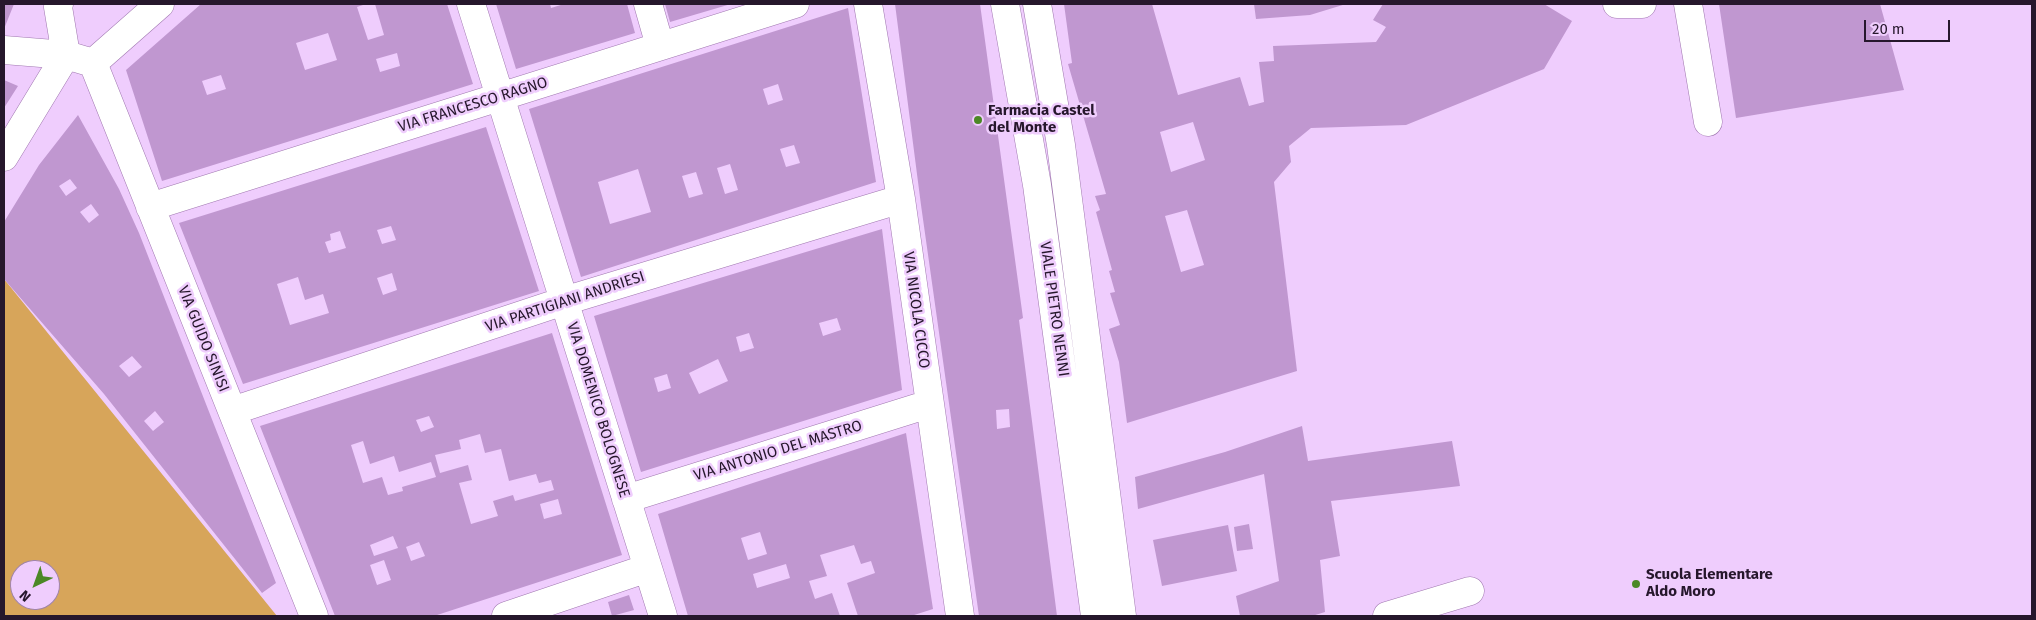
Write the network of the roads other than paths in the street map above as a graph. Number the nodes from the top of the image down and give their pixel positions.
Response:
1 (60, 4) edge
2 (160, 4) edge
3 (471, 4) edge
4 (648, 4) edge
5 (796, 4) edge
6 (868, 4) edge
7 (1004, 4) edge
8 (1037, 4) edge
9 (1617, 4) edge
10 (1642, 4) edge
11 (1688, 4) edge
12 (660, 46) junction
13 (4, 50) edge
14 (66, 55) junction
15 (93, 63) junction
16 (500, 96) junction
17 (1708, 122) dead end
18 (4, 157) edge
19 (901, 199) junction
20 (150, 207) junction
21 (564, 301) junction
22 (929, 404) junction
23 (232, 410) junction
24 (626, 499) junction
25 (648, 568) junction
26 (1470, 592) dead end
27 (314, 616) edge
28 (506, 616) edge
29 (663, 616) edge
30 (960, 616) edge
31 (1095, 616) edge
32 (1122, 616) edge
33 (1387, 616) edge

1 - 14 street
2 - 15 street
3 - 16 street, VIA DOMENICO BOLOGNESE
4 - 12 street
5 - 12 street, VIA FRANCESCO RAGNO
6 - 19 street, VIA NICOLA CICCO
7 - 31 street, VIALE PIETRO NENNI
8 - 32 street, VIALE PIETRO NENNI
9 - 10 street
11 - 17 street
12 - 16 street, VIA FRANCESCO RAGNO
13 - 14 street
14 - 15 street
14 - 18 street
15 - 20 street, VIA GUIDO SINISI
16 - 20 street, VIA FRANCESCO RAGNO
16 - 21 street, VIA DOMENICO BOLOGNESE
19 - 21 street, VIA PARTIGIANI ANDRIESI
19 - 22 street, VIA NICOLA CICCO
20 - 23 street, VIA GUIDO SINISI
21 - 23 street, VIA PARTIGIANI ANDRIESI
21 - 24 street, VIA DOMENICO BOLOGNESE
22 - 24 street, VIA ANTONIO DEL MASTRO
22 - 30 street, VIA NICOLA CICCO
23 - 27 street, VIA GUIDO SINISI
24 - 25 street, VIA DOMENICO BOLOGNESE
25 - 28 street
25 - 29 street, VIA DOMENICO BOLOGNESE
26 - 33 street

